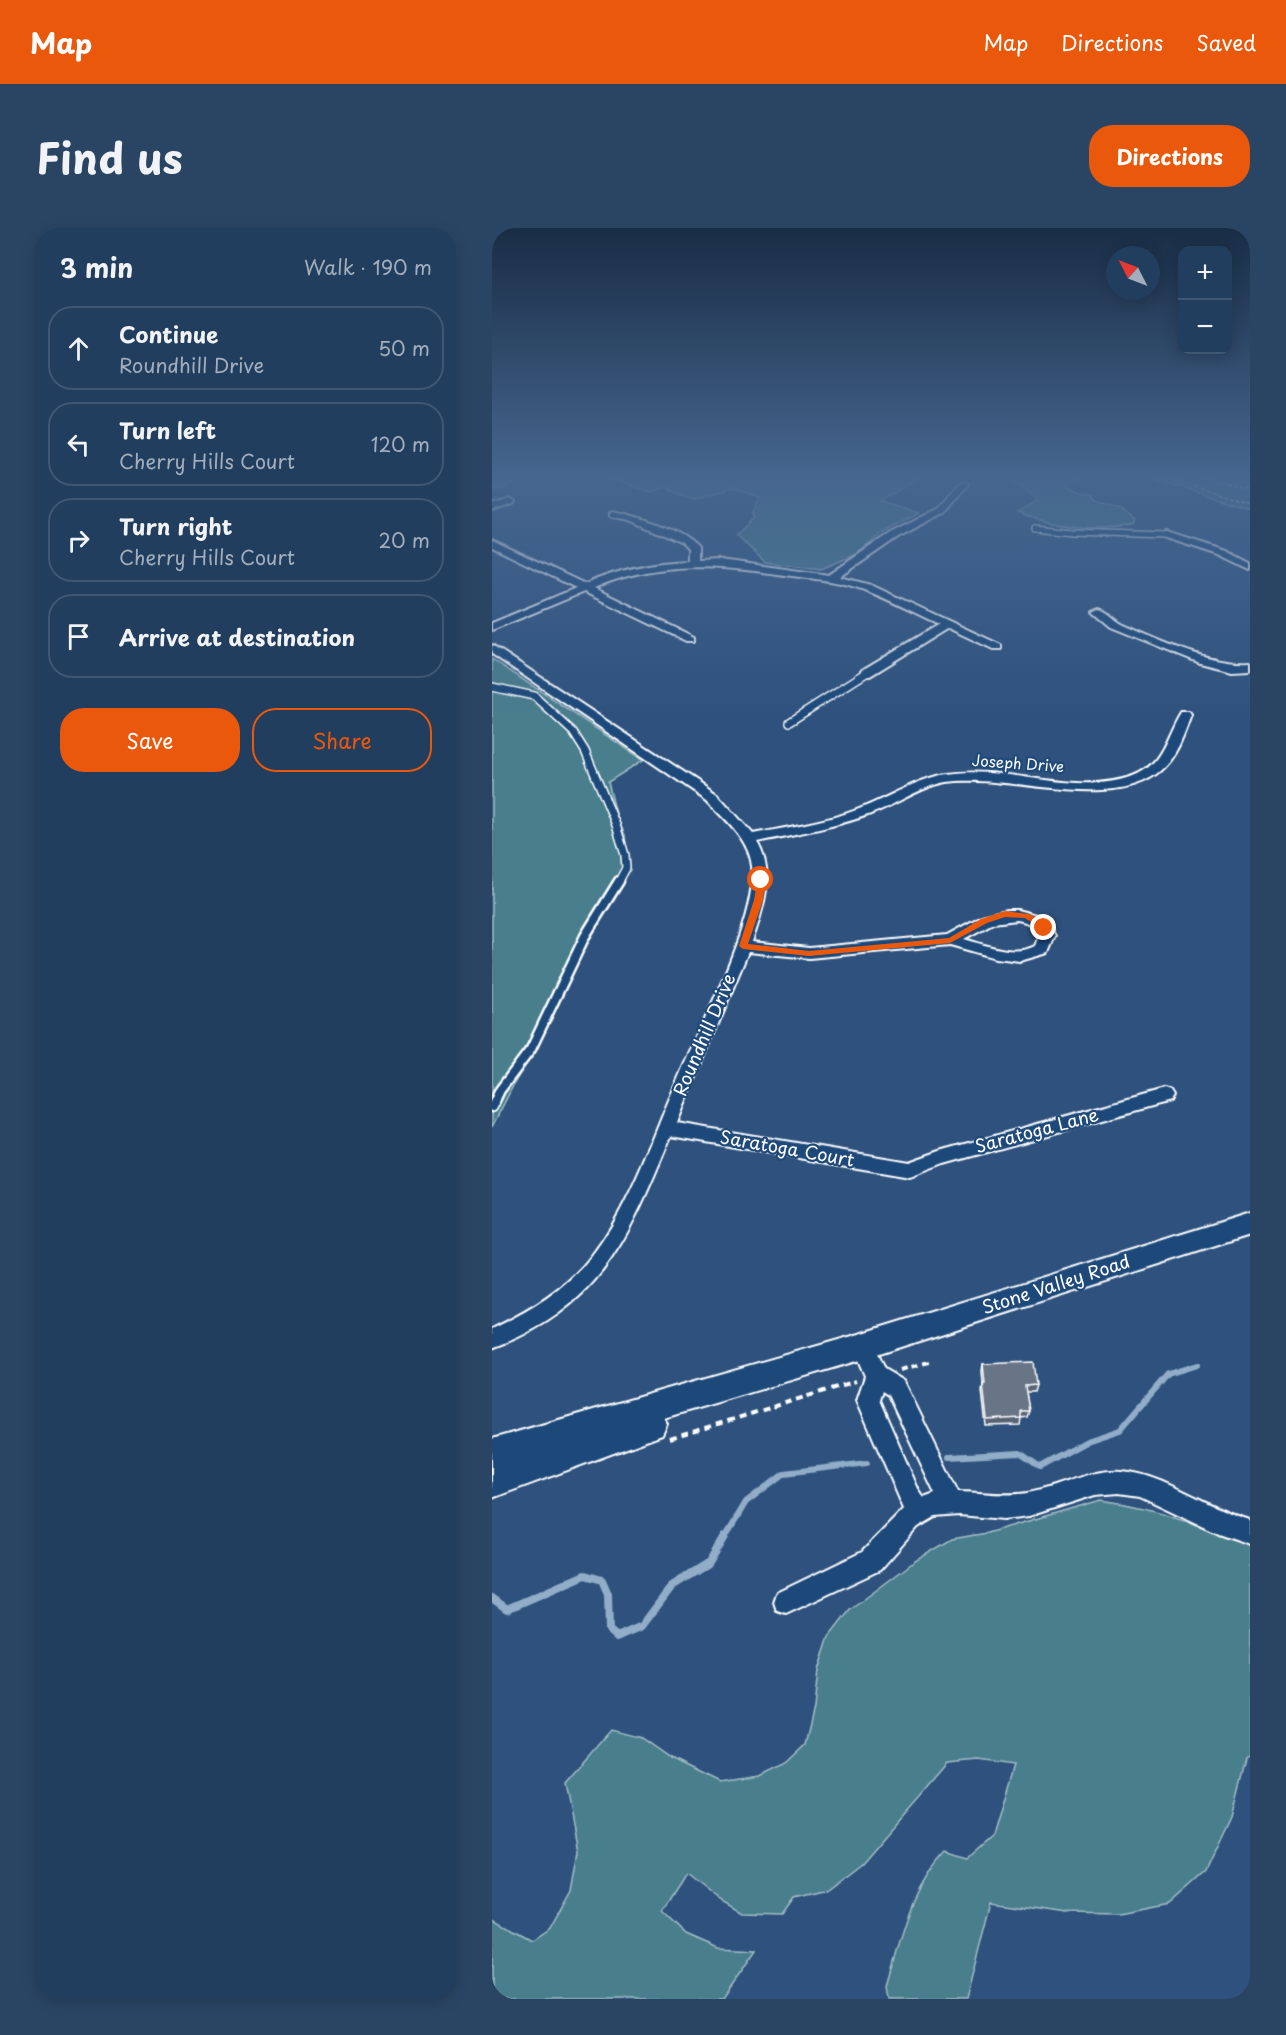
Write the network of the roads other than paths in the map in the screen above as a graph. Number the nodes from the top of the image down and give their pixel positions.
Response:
1 (516, 555) edge
2 (693, 555) edge
3 (868, 555) edge
4 (1226, 555) edge
5 (693, 563) junction
6 (1250, 567) edge
7 (831, 578) junction
8 (583, 587) junction
9 (1099, 612) dead end
10 (947, 624) junction
11 (492, 627) edge
12 (690, 639) dead end
13 (996, 647) dead end
14 (492, 649) edge
15 (1250, 666) edge
16 (866, 673) joint
17 (492, 687) edge
18 (1185, 715) dead end
19 (789, 722) dead end
20 (750, 839) junction
21 (950, 940) junction
22 (743, 946) junction
23 (1164, 1096) dead end
24 (492, 1107) edge
25 (665, 1128) junction
26 (910, 1170) joint
27 (1250, 1224) edge
28 (492, 1339) edge
29 (863, 1346) junction
30 (876, 1376) junction
31 (494, 1462) edge
32 (934, 1507) junction
33 (1250, 1532) edge
34 (786, 1602) dead end

1 - 8 street
2 - 5 street
3 - 7 street
4 - 6 street
5 - 7 street
5 - 8 street
7 - 10 street
8 - 11 street
8 - 12 street
9 - 15 street
10 - 13 street
10 - 16 street
14 - 20 street, Roundhill Drive
16 - 19 lane
17 - 24 lane
18 - 20 street, Joseph Drive
20 - 22 street, Roundhill Drive
21 - 21 street
21 - 22 street
22 - 25 street, Roundhill Drive
23 - 26 street, Saratoga Lane
25 - 26 street, Saratoga Court
25 - 28 street, Roundhill Drive
27 - 29 street, Stone Valley Road
29 - 30 street
29 - 31 street, Stone Valley Road
30 - 32 street
30 - 32 street
32 - 33 street
32 - 34 street

